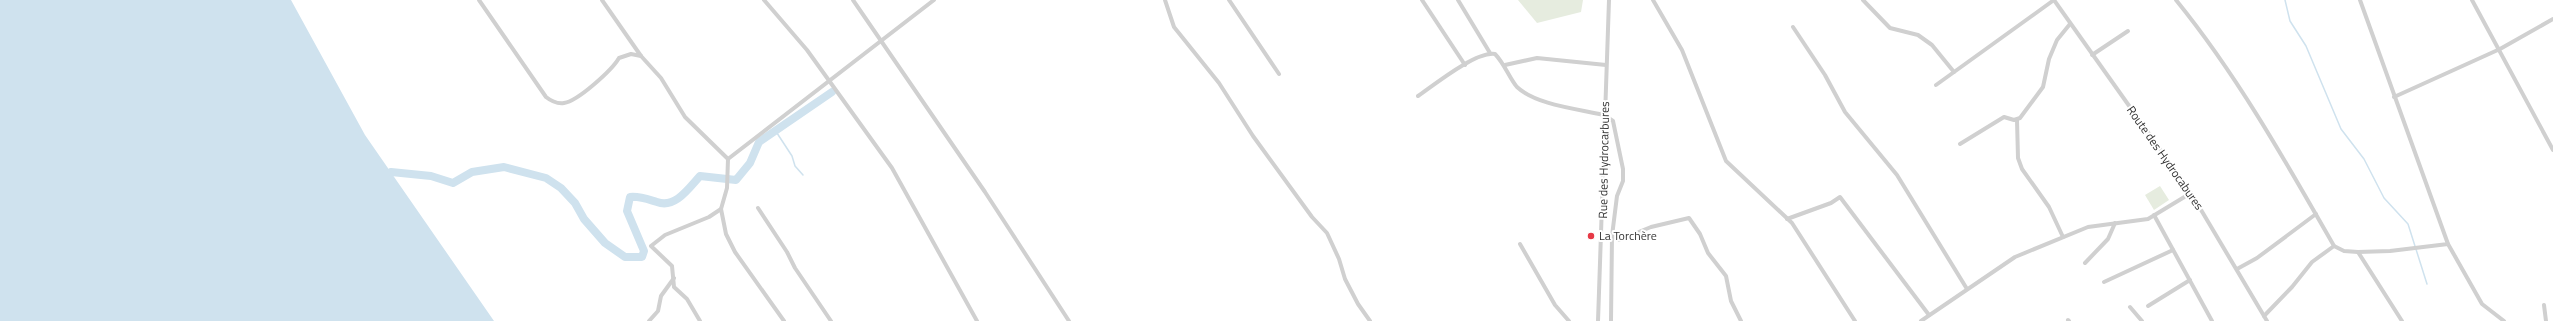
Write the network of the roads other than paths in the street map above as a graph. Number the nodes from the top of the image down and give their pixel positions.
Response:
1 (479, 0) edge
2 (602, 0) edge
3 (764, 0) edge
4 (853, 0) edge
5 (934, 0) edge
6 (1165, 0) edge
7 (1229, 0) edge
8 (1422, 0) edge
9 (1458, 0) edge
10 (1609, 0) edge
11 (1653, 0) edge
12 (1863, 0) edge
13 (2054, 0) edge
14 (2176, 0) edge
15 (2360, 0) edge
16 (2472, 0) edge
17 (2553, 19) edge
18 (2070, 24) junction
19 (1793, 27) dead end
20 (2128, 31) dead end
21 (882, 42) junction
22 (2500, 49) junction
23 (1490, 53) junction
24 (2092, 55) junction
25 (641, 56) junction
26 (1464, 65) junction
27 (1505, 65) junction
28 (1606, 65) junction
29 (1954, 72) junction
30 (1279, 74) dead end
31 (831, 81) junction
32 (1936, 84) dead end
33 (1418, 96) dead end
34 (2394, 97) junction
35 (1604, 115) junction
36 (2017, 120) junction
37 (1960, 144) dead end
38 (2553, 150) edge
39 (728, 159) junction
40 (2191, 193) junction
41 (758, 208) dead end
42 (722, 209) junction
43 (2316, 214) junction
44 (2154, 215) junction
45 (1787, 219) junction
46 (2115, 223) junction
47 (1612, 236) junction
48 (2063, 237) junction
49 (1520, 244) dead end
50 (2448, 244) junction
51 (2334, 246) junction
52 (2174, 250) junction
53 (2358, 252) junction
54 (2085, 263) dead end
55 (2237, 269) junction
56 (674, 277) junction
57 (2190, 280) junction
58 (2104, 282) dead end
59 (1967, 289) junction
60 (2544, 305) dead end
61 (2148, 306) dead end
62 (2130, 307) dead end
63 (1929, 315) junction
64 (2264, 316) junction
65 (649, 321) edge
66 (700, 321) edge
67 (784, 321) edge
68 (832, 321) edge
69 (977, 321) edge
70 (1069, 321) edge
71 (1370, 321) edge
72 (1569, 321) edge
73 (1598, 321) edge
74 (1611, 321) edge
75 (1741, 321) edge
76 (1855, 321) edge
77 (1921, 321) edge
78 (2142, 321) edge
79 (2212, 321) edge
80 (2267, 321) edge
81 (2402, 321) edge
82 (2504, 321) edge
83 (2546, 321) edge

1 - 25 street
2 - 25 street
3 - 31 street
4 - 21 street
5 - 21 street
6 - 71 street
7 - 30 street
8 - 26 street
9 - 23 street
10 - 28 street, Rue des Hydrocarbures
11 - 45 street
12 - 29 street
13 - 18 street, Route des Hydrocabures
13 - 29 street
14 - 43 street
15 - 34 street
16 - 22 street
17 - 22 street
18 - 24 street, Route des Hydrocabures
18 - 36 street
19 - 59 street
20 - 24 street
21 - 31 street
21 - 70 street
22 - 34 street
22 - 38 street
23 - 26 street
23 - 27 street
24 - 40 street, Route des Hydrocabures
25 - 39 street
26 - 33 street
27 - 28 street
27 - 35 street
28 - 35 street, Rue des Hydrocarbures
29 - 32 street
31 - 39 street
31 - 69 street
34 - 50 street
35 - 47 street
35 - 73 street, Rue des Hydrocarbures
36 - 37 street
36 - 48 street
39 - 42 street
40 - 44 street
40 - 55 street, Route des Hydrocabures
41 - 68 street
42 - 56 street
42 - 67 street
43 - 51 street
43 - 55 street
44 - 46 street
44 - 52 street
45 - 63 street
45 - 76 street
46 - 48 street
46 - 54 street
47 - 74 street
47 - 75 street
48 - 59 street
49 - 72 street
50 - 53 street
50 - 82 street
51 - 53 street
51 - 64 street
52 - 57 street
52 - 58 street
53 - 81 street
55 - 64 street, Route des Hydrocabures
56 - 65 street
56 - 66 street
57 - 61 street
57 - 79 street
59 - 63 street
60 - 83 street
62 - 78 street
63 - 77 street
64 - 80 street, Route des Hydrocabures

